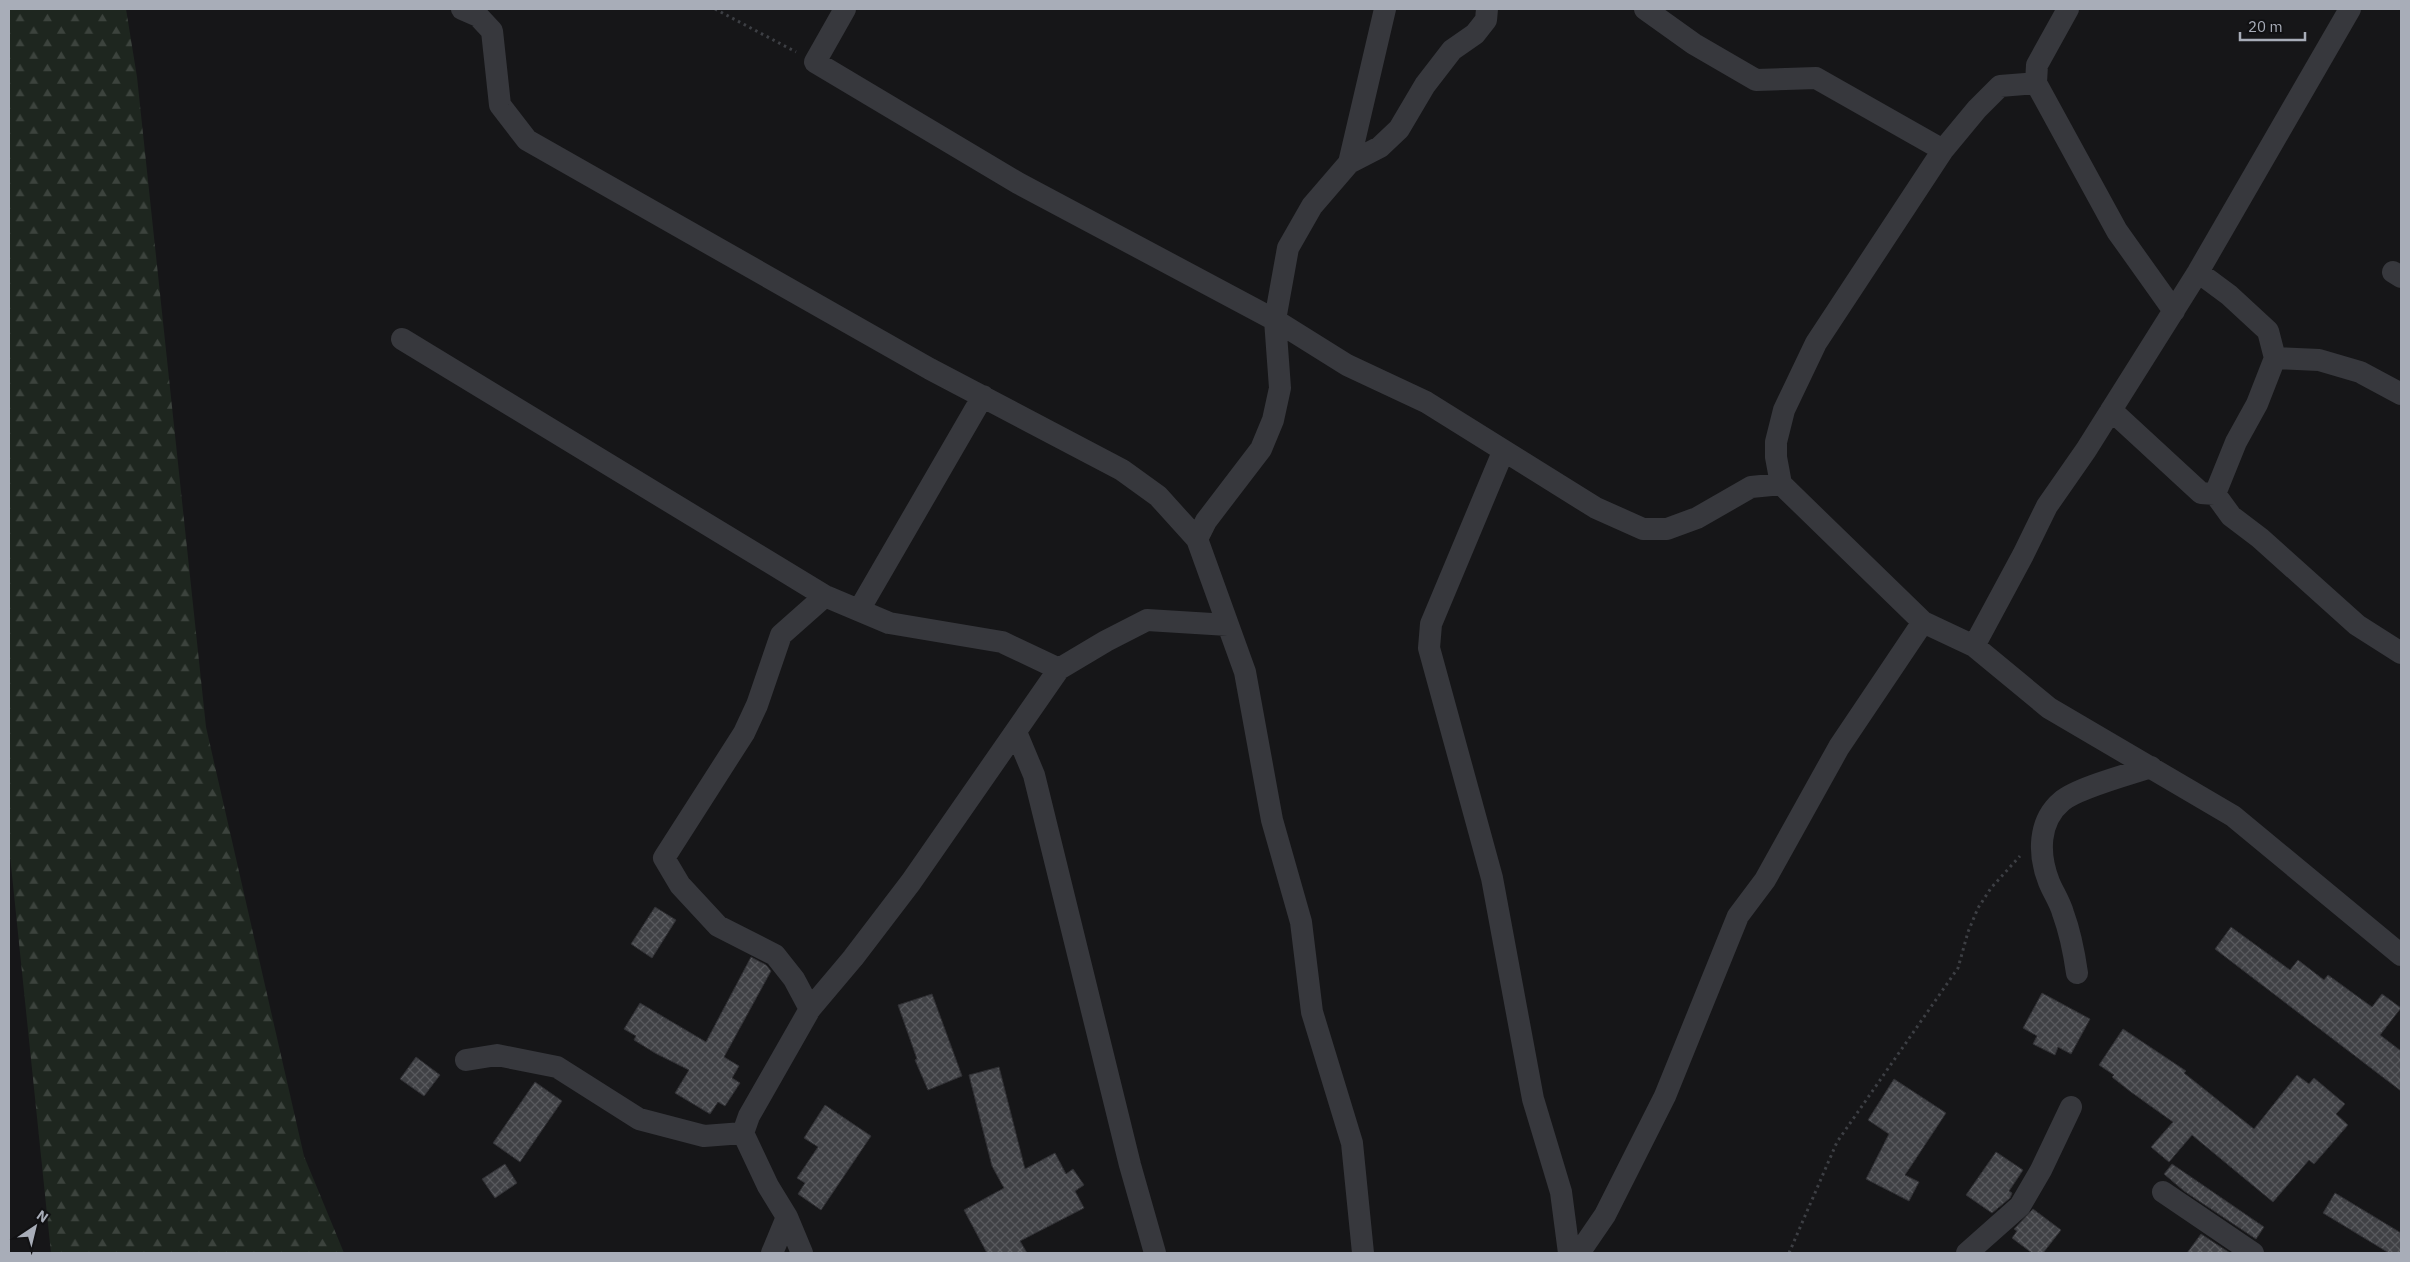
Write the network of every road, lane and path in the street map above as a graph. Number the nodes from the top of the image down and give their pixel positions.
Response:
1 (462, 9) edge
2 (715, 9) edge
3 (845, 9) edge
4 (1385, 9) edge
5 (1487, 9) edge
6 (1645, 9) edge
7 (2068, 9) edge
8 (2350, 9) edge
9 (815, 62) junction
10 (2036, 83) junction
11 (1943, 150) junction
12 (1349, 163) junction
13 (2198, 272) junction
14 (2174, 311) junction
15 (1275, 320) junction
16 (402, 339) dead end
17 (2275, 358) junction
18 (2401, 394) edge
19 (983, 396) junction
20 (2111, 410) junction
21 (1504, 452) junction
22 (1781, 484) junction
23 (2215, 494) junction
24 (1197, 539) junction
25 (825, 596) junction
26 (859, 610) junction
27 (1923, 622) junction
28 (1228, 625) junction
29 (1974, 646) junction
30 (2401, 653) edge
31 (1059, 670) junction
32 (1016, 732) junction
33 (2151, 767) junction
34 (2040, 847) junction
35 (2401, 955) edge
36 (2077, 972) dead end
37 (810, 1009) junction
38 (466, 1060) dead end
39 (2071, 1107) dead end
40 (743, 1133) junction
41 (2163, 1192) dead end
42 (787, 1217) junction
43 (772, 1253) edge
44 (802, 1253) edge
45 (1155, 1253) edge
46 (1363, 1253) edge
47 (1569, 1253) edge
48 (1579, 1253) edge
49 (1789, 1253) edge
50 (1967, 1253) edge
51 (2253, 1253) edge

1 - 19 street
2 - 9 path
3 - 9 street
4 - 12 street
5 - 12 street
6 - 11 street
7 - 10 street
8 - 13 street
9 - 15 street
10 - 11 street
10 - 14 street
11 - 22 street
12 - 15 street
13 - 14 street
13 - 17 street
14 - 20 street
15 - 21 street
15 - 24 street
16 - 25 street
17 - 18 street
17 - 23 street
19 - 24 street
19 - 26 street
20 - 23 street
20 - 29 street
21 - 22 street
21 - 47 street
22 - 27 street
23 - 30 street
24 - 28 street
25 - 26 street
25 - 37 street
26 - 31 street
27 - 29 street
27 - 48 street
28 - 31 street
28 - 46 street
29 - 33 street
31 - 32 street
32 - 37 street
32 - 45 street
33 - 34 street
33 - 35 street
34 - 36 street
34 - 49 path
37 - 40 street
38 - 40 street
39 - 50 street
40 - 42 street
41 - 51 street
42 - 43 street
42 - 44 street

